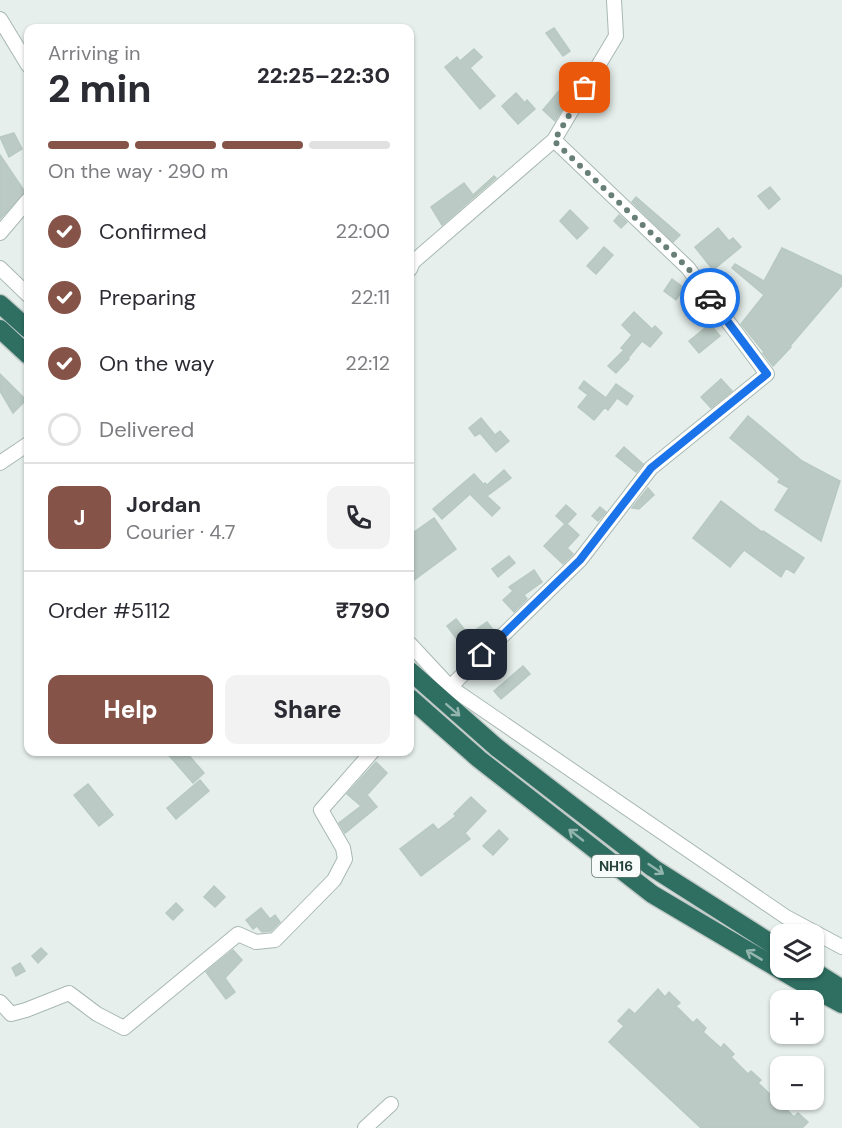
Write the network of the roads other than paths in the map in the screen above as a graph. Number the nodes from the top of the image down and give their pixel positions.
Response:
1 (614, 0) edge
2 (0, 19) edge
3 (24, 58) edge
4 (554, 141) junction
5 (24, 205) edge
6 (0, 232) edge
7 (414, 261) edge
8 (0, 268) edge
9 (24, 291) edge
10 (0, 303) edge
11 (24, 325) edge
12 (0, 329) edge
13 (24, 351) edge
14 (24, 447) edge
15 (0, 463) edge
16 (414, 648) edge
17 (414, 675) edge
18 (450, 687) junction
19 (414, 705) edge
20 (368, 756) edge
21 (770, 943) edge
22 (842, 947) edge
23 (824, 978) edge
24 (842, 989) edge
25 (0, 1002) edge
26 (842, 1004) edge
27 (391, 1104) dead end
28 (365, 1128) edge

1 - 4 street
2 - 3 street
4 - 7 street
4 - 18 street
5 - 6 street
8 - 9 street
10 - 11 highway
12 - 13 highway
14 - 15 street
16 - 18 street
17 -> 21 highway, NH16
18 - 22 street
26 -> 19 highway, NH16
20 - 25 street
23 - 24 highway
27 - 28 street

